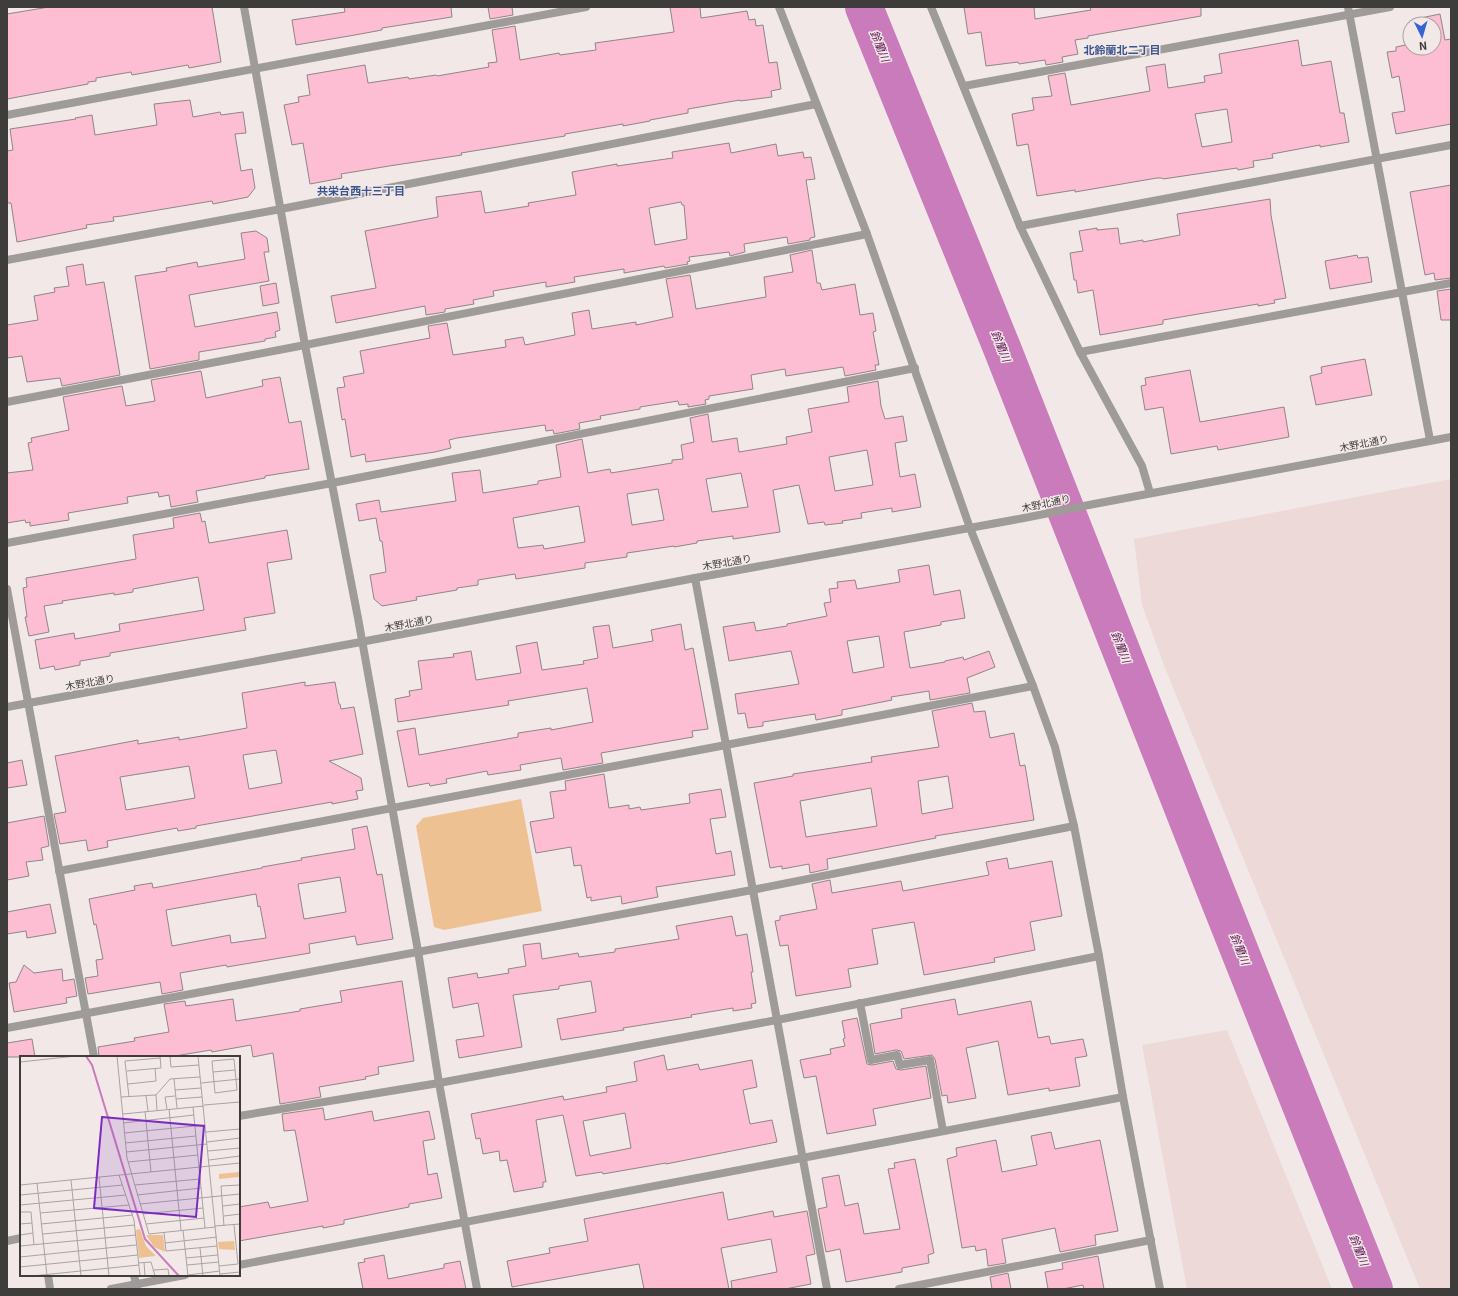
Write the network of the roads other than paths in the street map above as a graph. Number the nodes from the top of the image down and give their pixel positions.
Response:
1 (244, 7) edge
2 (586, 7) edge
3 (779, 7) edge
4 (931, 7) edge
5 (1390, 7) edge
6 (1349, 11) edge
7 (256, 69) junction
8 (964, 86) junction
9 (816, 104) junction
10 (7, 116) edge
11 (1451, 145) edge
12 (1377, 159) junction
13 (281, 209) junction
14 (1020, 226) junction
15 (867, 234) junction
16 (7, 260) edge
17 (1451, 284) edge
18 (1402, 293) junction
19 (305, 345) junction
20 (1080, 352) junction
21 (915, 368) junction
22 (7, 402) edge
23 (1451, 437) edge
24 (1430, 440) junction
25 (332, 483) junction
26 (1150, 493) junction
27 (970, 528) junction
28 (7, 543) edge
29 (695, 578) junction
30 (7, 589) edge
31 (361, 642) junction
32 (1033, 686) junction
33 (28, 703) junction
34 (7, 707) edge
35 (726, 745) junction
36 (392, 808) junction
37 (1074, 826) junction
38 (59, 871) junction
39 (752, 890) junction
40 (418, 952) junction
41 (1098, 956) junction
42 (860, 1003) junction
43 (86, 1014) junction
44 (777, 1020) junction
45 (7, 1028) edge
46 (94, 1056) edge
47 (439, 1083) junction
48 (1123, 1097) junction
49 (240, 1116) edge
50 (943, 1131) junction
51 (802, 1158) junction
52 (464, 1222) junction
53 (20, 1238) edge
54 (1151, 1240) junction
55 (7, 1241) edge
56 (240, 1265) edge
57 (48, 1276) edge
58 (134, 1276) edge
59 (181, 1276) edge
60 (136, 1287) edge
61 (50, 1289) edge
62 (111, 1289) edge
63 (477, 1289) edge
64 (827, 1289) edge
65 (899, 1289) edge
66 (1160, 1289) edge

1 - 7 street
2 - 7 street
3 - 9 street
4 - 8 street
5 - 6 street
6 - 8 street
6 - 12 street
7 - 10 street
7 - 13 street
8 - 14 street
9 - 13 street
9 - 15 street
11 - 12 street
12 - 14 street
12 - 18 street
13 - 16 street
13 - 19 street
14 - 20 street
15 - 19 street
15 - 21 street
17 - 18 street
18 - 20 street
18 - 24 street
19 - 22 street
19 - 25 street
20 - 26 street
21 - 25 street
21 - 27 street
23 - 24 street, 木野北通り
24 - 26 street, 木野北通り
25 - 28 street
25 - 31 street
26 - 27 street, 木野北通り
27 - 29 street, 木野北通り
27 - 32 street
29 - 31 street, 木野北通り
29 - 35 street
30 - 33 street
31 - 33 street, 木野北通り
31 - 36 street
32 - 35 street
32 - 37 street
33 - 34 street, 木野北通り
33 - 38 street
35 - 36 street
35 - 39 street
36 - 38 street
36 - 40 street
37 - 39 street
37 - 41 street
38 - 43 street
39 - 40 street
39 - 44 street
40 - 43 street
40 - 47 street
41 - 42 street
41 - 48 street
42 - 44 street
42 - 50 street
43 - 45 street
43 - 46 street
44 - 47 street
44 - 51 street
47 - 49 street
47 - 52 street
48 - 50 street
48 - 54 street
50 - 51 street
51 - 52 street
51 - 64 street
52 - 56 street
52 - 63 street
53 - 55 street
54 - 65 street
54 - 66 street
57 - 61 street
58 - 60 street
59 - 60 street
60 - 62 street

